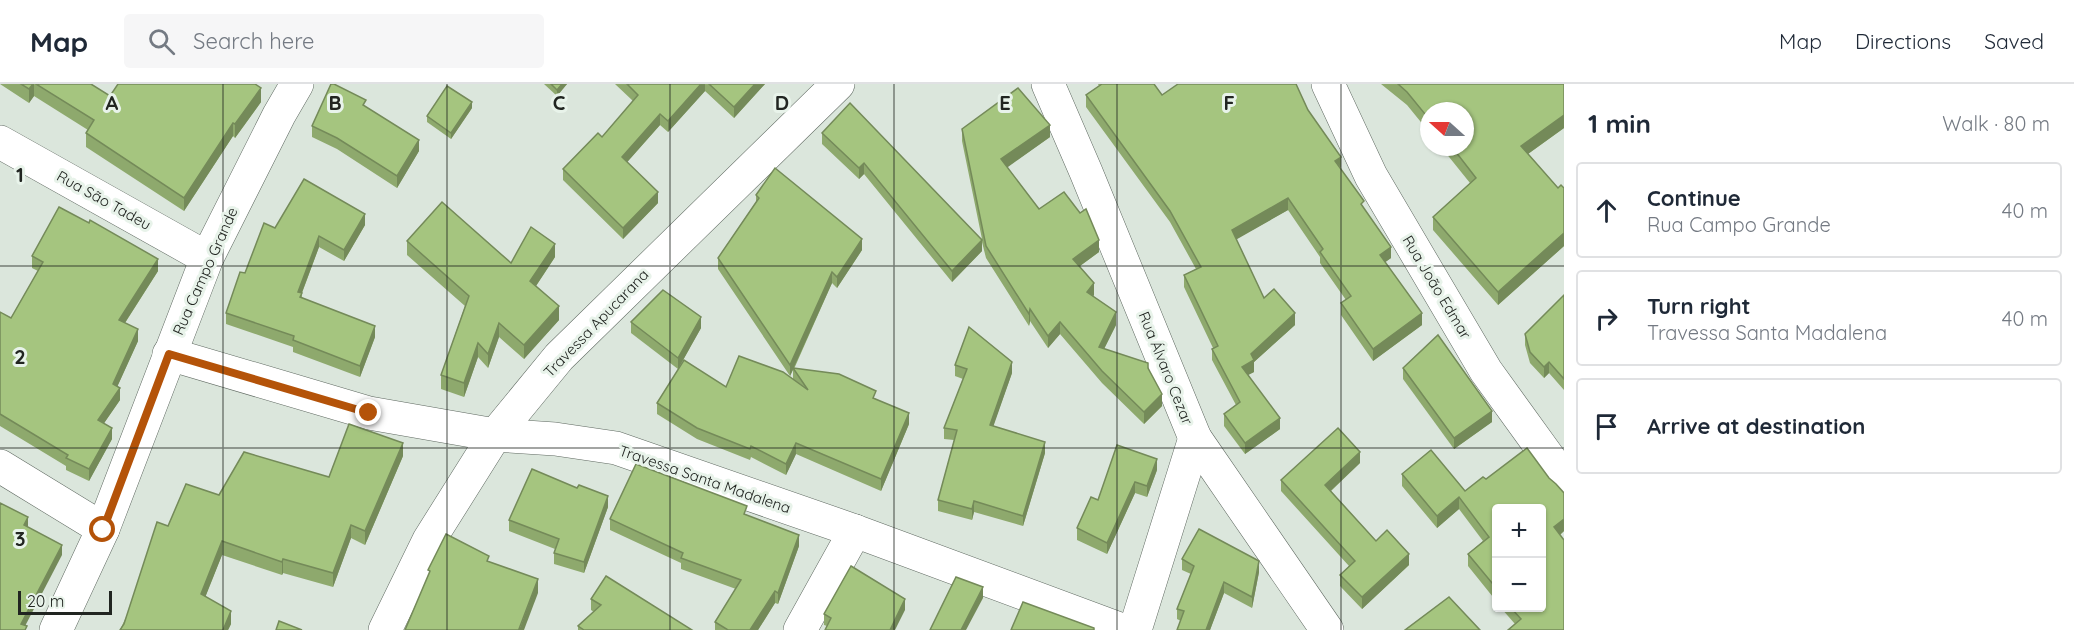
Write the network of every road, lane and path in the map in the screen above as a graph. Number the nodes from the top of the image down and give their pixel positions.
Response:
1 (297, 84) edge
2 (838, 84) edge
3 (1048, 84) edge
4 (1328, 84) edge
5 (0, 142) edge
6 (207, 258) junction
7 (169, 354) junction
8 (495, 435) junction
9 (1195, 438) junction
10 (0, 466) edge
11 (1564, 479) edge
12 (103, 530) junction
13 (855, 531) junction
14 (56, 630) edge
15 (385, 630) edge
16 (800, 630) edge
17 (1122, 630) edge
18 (1136, 630) edge
19 (1327, 630) edge

1 - 6 street, Rua Campo Grande
2 - 8 street, Travessa Apucarana
3 - 9 street, Rua Álvaro Cezar
4 - 11 street, Rua João Edmar
5 - 6 street, Rua São Tadeu
6 - 7 street, Rua Campo Grande
7 - 8 street, Travessa Santa Madalena
7 - 12 street, Rua Campo Grande
8 - 13 street, Travessa Santa Madalena
8 - 15 street, Travessa Apucarana
9 - 18 street
9 - 19 street, Rua Álvaro Cezar
10 - 12 street
12 - 14 street, Rua Campo Grande
13 - 16 street
13 - 17 street, Travessa Santa Madalena

